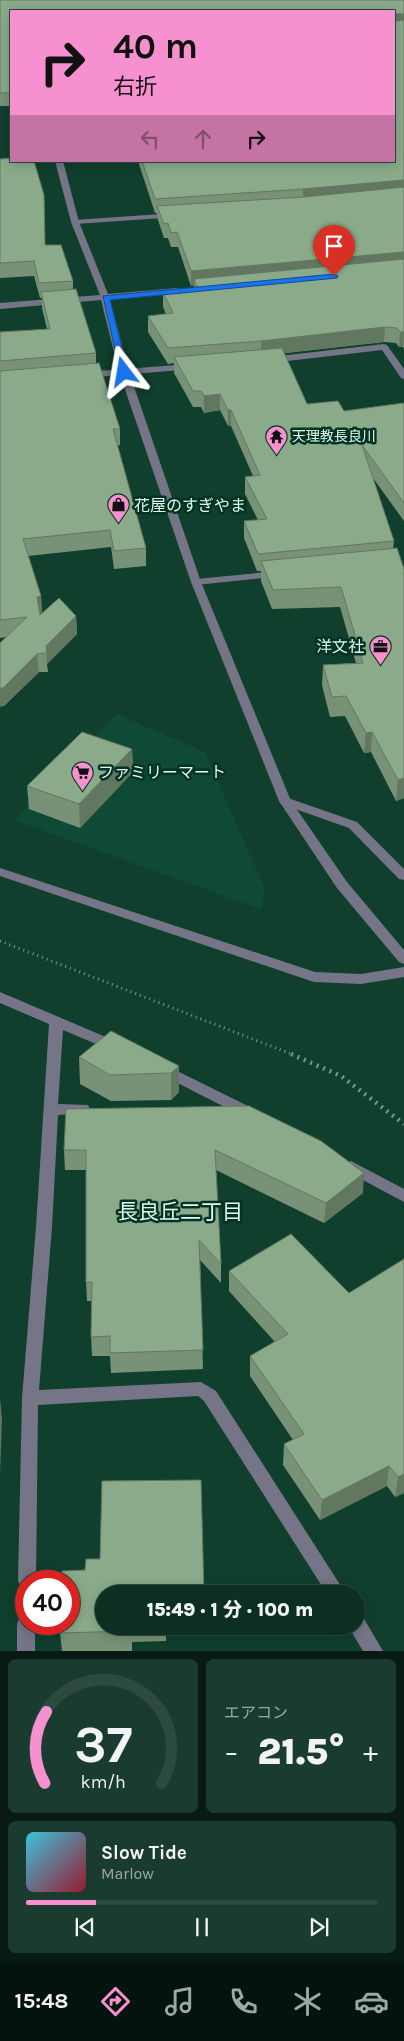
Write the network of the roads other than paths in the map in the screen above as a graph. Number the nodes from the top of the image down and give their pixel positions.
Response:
1 (59, 162) edge
2 (184, 214) edge
3 (74, 222) junction
4 (191, 290) edge
5 (106, 298) junction
6 (0, 306) edge
7 (261, 361) edge
8 (202, 366) edge
9 (124, 372) junction
10 (76, 376) edge
11 (404, 376) edge
12 (285, 574) edge
13 (196, 582) junction
14 (285, 801) junction
15 (0, 872) edge
16 (404, 876) edge
17 (404, 959) edge
18 (404, 972) edge
19 (0, 997) edge
20 (56, 1021) junction
21 (129, 1053) edge
22 (156, 1065) edge
23 (235, 1106) junction
24 (206, 1107) edge
25 (100, 1109) edge
26 (51, 1110) junction
27 (262, 1120) edge
28 (340, 1161) edge
29 (404, 1196) edge
30 (30, 1398) junction
31 (27, 1570) edge
32 (331, 1585) edge
33 (26, 1635) edge
34 (364, 1635) edge
35 (26, 1651) edge
36 (374, 1651) edge

1 - 3 street
2 - 3 street
3 - 5 street
4 - 5 street
5 - 6 street
5 - 9 street
7 - 11 street
8 - 9 street
9 - 10 street
9 - 13 street
12 - 13 street
13 - 14 street
14 - 16 street
14 - 17 street
15 - 18 street
19 - 20 street
20 - 21 street
20 - 26 street
22 - 23 street
23 - 24 street
23 - 27 street
25 - 26 street
26 - 30 street
28 - 29 street
30 - 31 street
30 - 32 street
33 - 35 street
34 - 36 street

